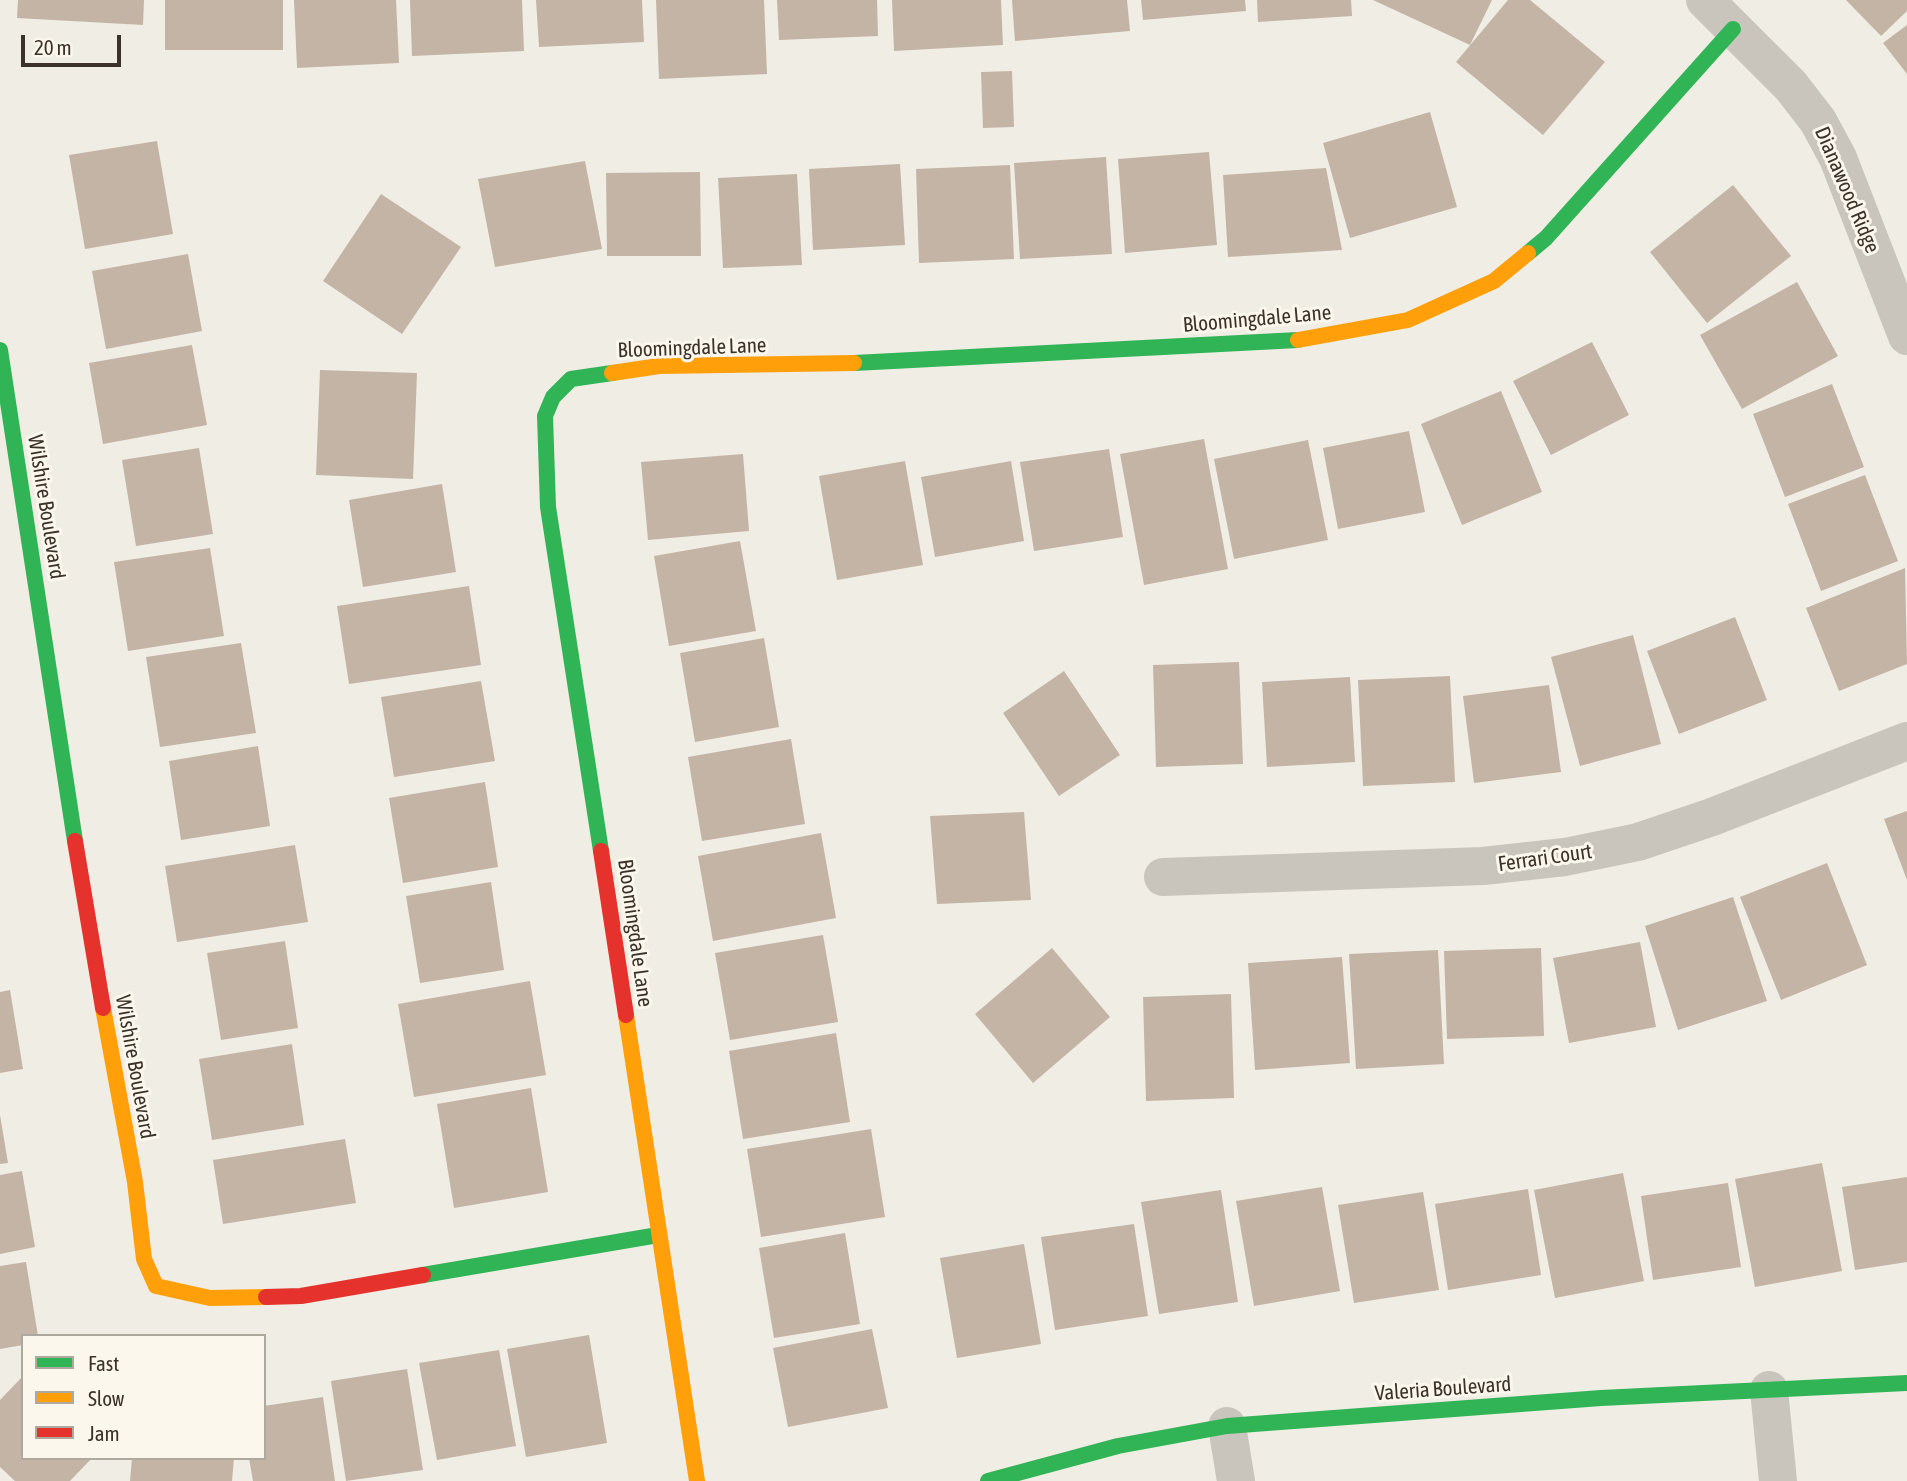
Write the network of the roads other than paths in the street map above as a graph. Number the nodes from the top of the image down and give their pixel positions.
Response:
1 (1704, 0) edge
2 (1733, 29) junction
3 (1907, 336) edge
4 (0, 350) edge
5 (1907, 741) edge
6 (1163, 877) dead end
7 (658, 1235) junction
8 (1907, 1383) edge
9 (1769, 1390) junction
10 (1227, 1426) junction
11 (697, 1481) edge
12 (988, 1481) edge
13 (1236, 1481) edge
14 (1778, 1481) edge

1 - 2 street, Dianawood Ridge
2 - 3 street, Dianawood Ridge
2 - 7 street, Bloomingdale Lane
4 - 7 street, Wilshire Boulevard
5 - 6 street, Ferrari Court
7 - 11 street, Bloomingdale Lane
8 - 9 street, Valeria Boulevard
9 - 10 street, Valeria Boulevard
9 - 14 street
10 - 12 street, Valeria Boulevard
10 - 13 street

